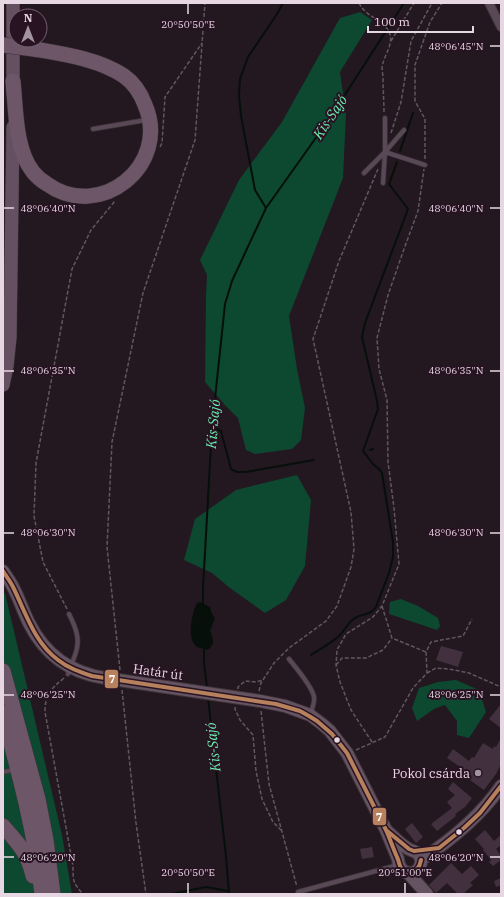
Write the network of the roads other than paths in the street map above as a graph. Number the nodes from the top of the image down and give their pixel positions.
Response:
1 (13, 3) edge
2 (489, 3) edge
3 (501, 27) edge
4 (3, 45) edge
5 (13, 82) junction
6 (385, 118) road end
7 (150, 120) junction
8 (93, 129) dead end
9 (404, 130) dead end
10 (385, 152) junction
11 (425, 165) road end
12 (364, 173) dead end
13 (384, 183) dead end
14 (3, 271) edge
15 (3, 283) edge
16 (3, 385) edge
17 (3, 571) edge
18 (69, 614) road end
19 (289, 658) dead end
20 (69, 670) junction
21 (3, 671) edge
22 (299, 706) dead end
23 (3, 712) edge
24 (309, 715) junction
25 (18, 769) junction
26 (3, 772) edge
27 (501, 786) edge
28 (3, 826) edge
29 (386, 830) junction
30 (414, 860) junction
31 (398, 862) junction
32 (424, 891) edge
33 (298, 892) road end
34 (38, 894) edge
35 (42, 894) edge
36 (53, 894) edge

1 - 5 main road
2 - 3 street
4 - 7 highway, bridge
5 - 7 highway
5 - 16 main road
6 - 10 lane
7 - 8 lane
9 - 10 lane
10 - 11 lane
10 - 12 lane
10 - 13 lane
14 - 15 main road
17 - 20 main road, Határ út
18 - 20 lane
19 - 24 lane
20 - 24 main road, Határ út, bridge
21 - 36 highway
22 - 24 lane
23 - 25 highway
24 - 29 main road, Határ út
25 - 26 lane
25 - 35 highway
27 - 30 main road
28 - 34 highway
29 - 30 main road
29 - 31 main road, Határ út
30 - 31 main road
30 - 31 main road
30 - 32 main road
31 - 33 lane

